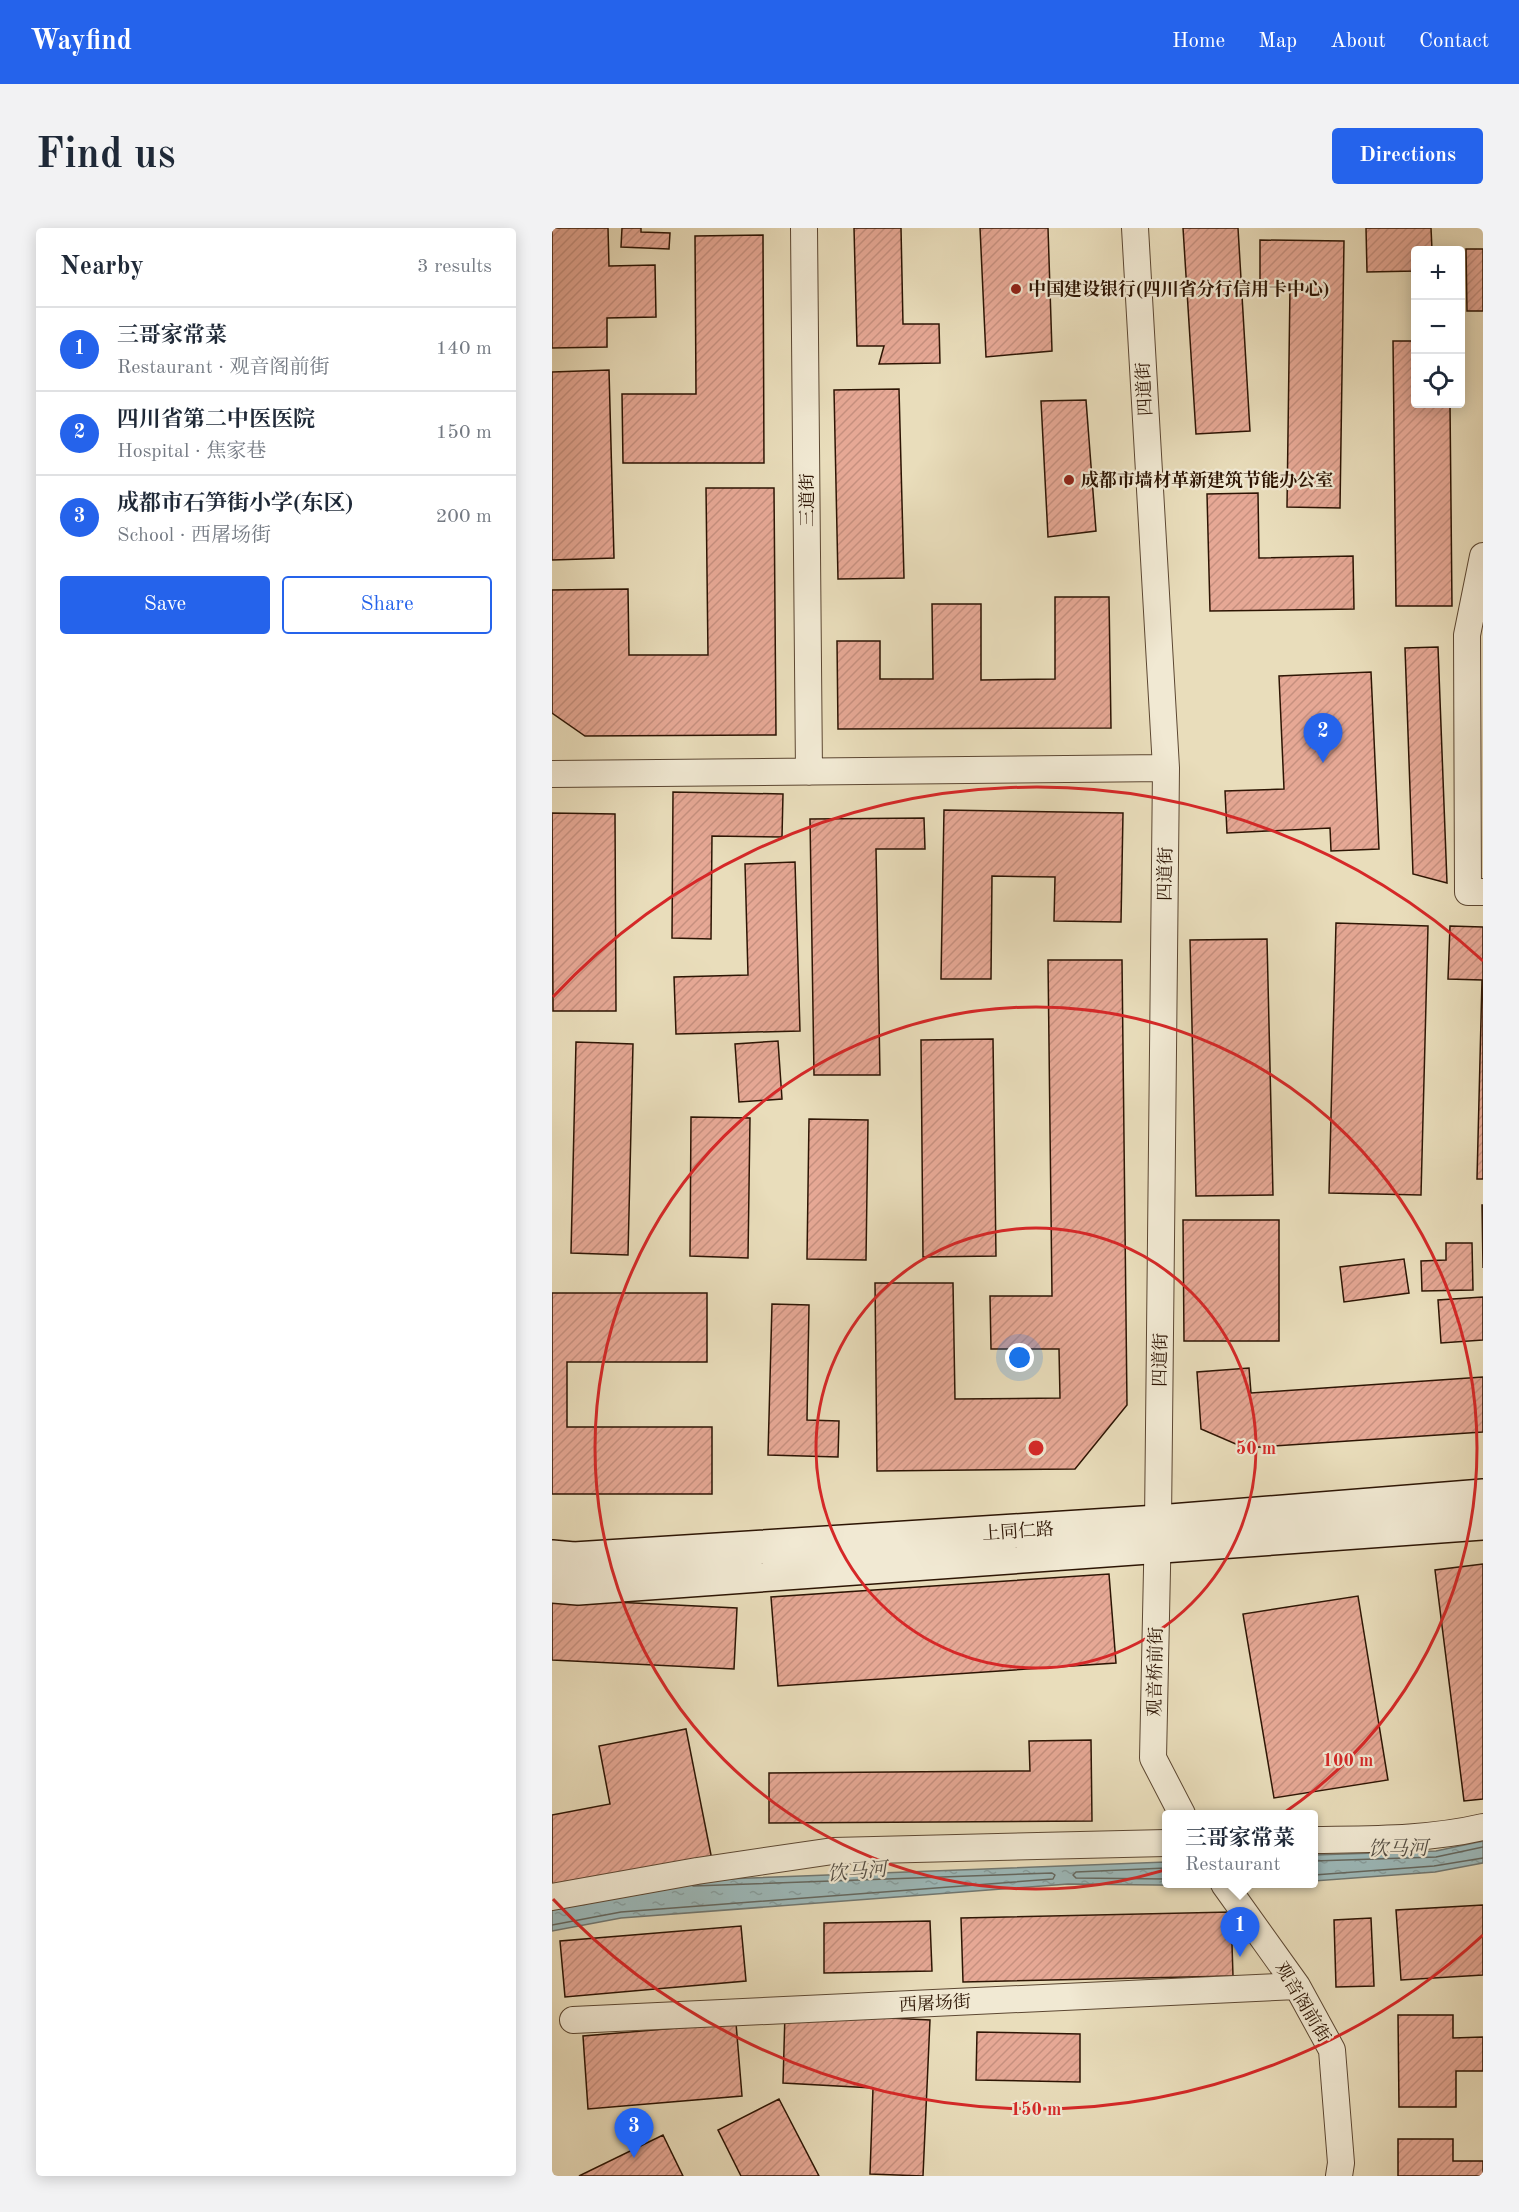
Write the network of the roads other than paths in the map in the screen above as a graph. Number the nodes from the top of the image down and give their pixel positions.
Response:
1 (804, 228) edge
2 (1135, 228) edge
3 (1483, 556) edge
4 (1166, 768) junction
5 (809, 772) junction
6 (552, 774) edge
7 (1483, 892) edge
8 (1483, 1496) edge
9 (1483, 1523) edge
10 (1158, 1533) junction
11 (552, 1557) edge
12 (552, 1586) edge
13 (1179, 1810) edge
14 (1483, 1827) edge
15 (1318, 1840) edge
16 (1162, 1843) edge
17 (1227, 1888) edge
18 (552, 1897) edge
19 (1297, 1986) junction
20 (573, 2020) dead end
21 (1339, 2176) edge

1 - 5 street, 三道街
2 - 4 street, 四道街
3 - 7 street
4 - 5 street
4 - 10 street, 四道街
5 - 6 street
8 - 10 street, 上同仁路
9 - 10 street
10 - 11 street, 上同仁路
10 - 12 street
10 - 13 street, 观音桥前街
14 - 15 street
16 - 18 street
17 - 19 street, 观音阁前街
19 - 20 street, 西屠场街
19 - 21 street, 观音阁前街

